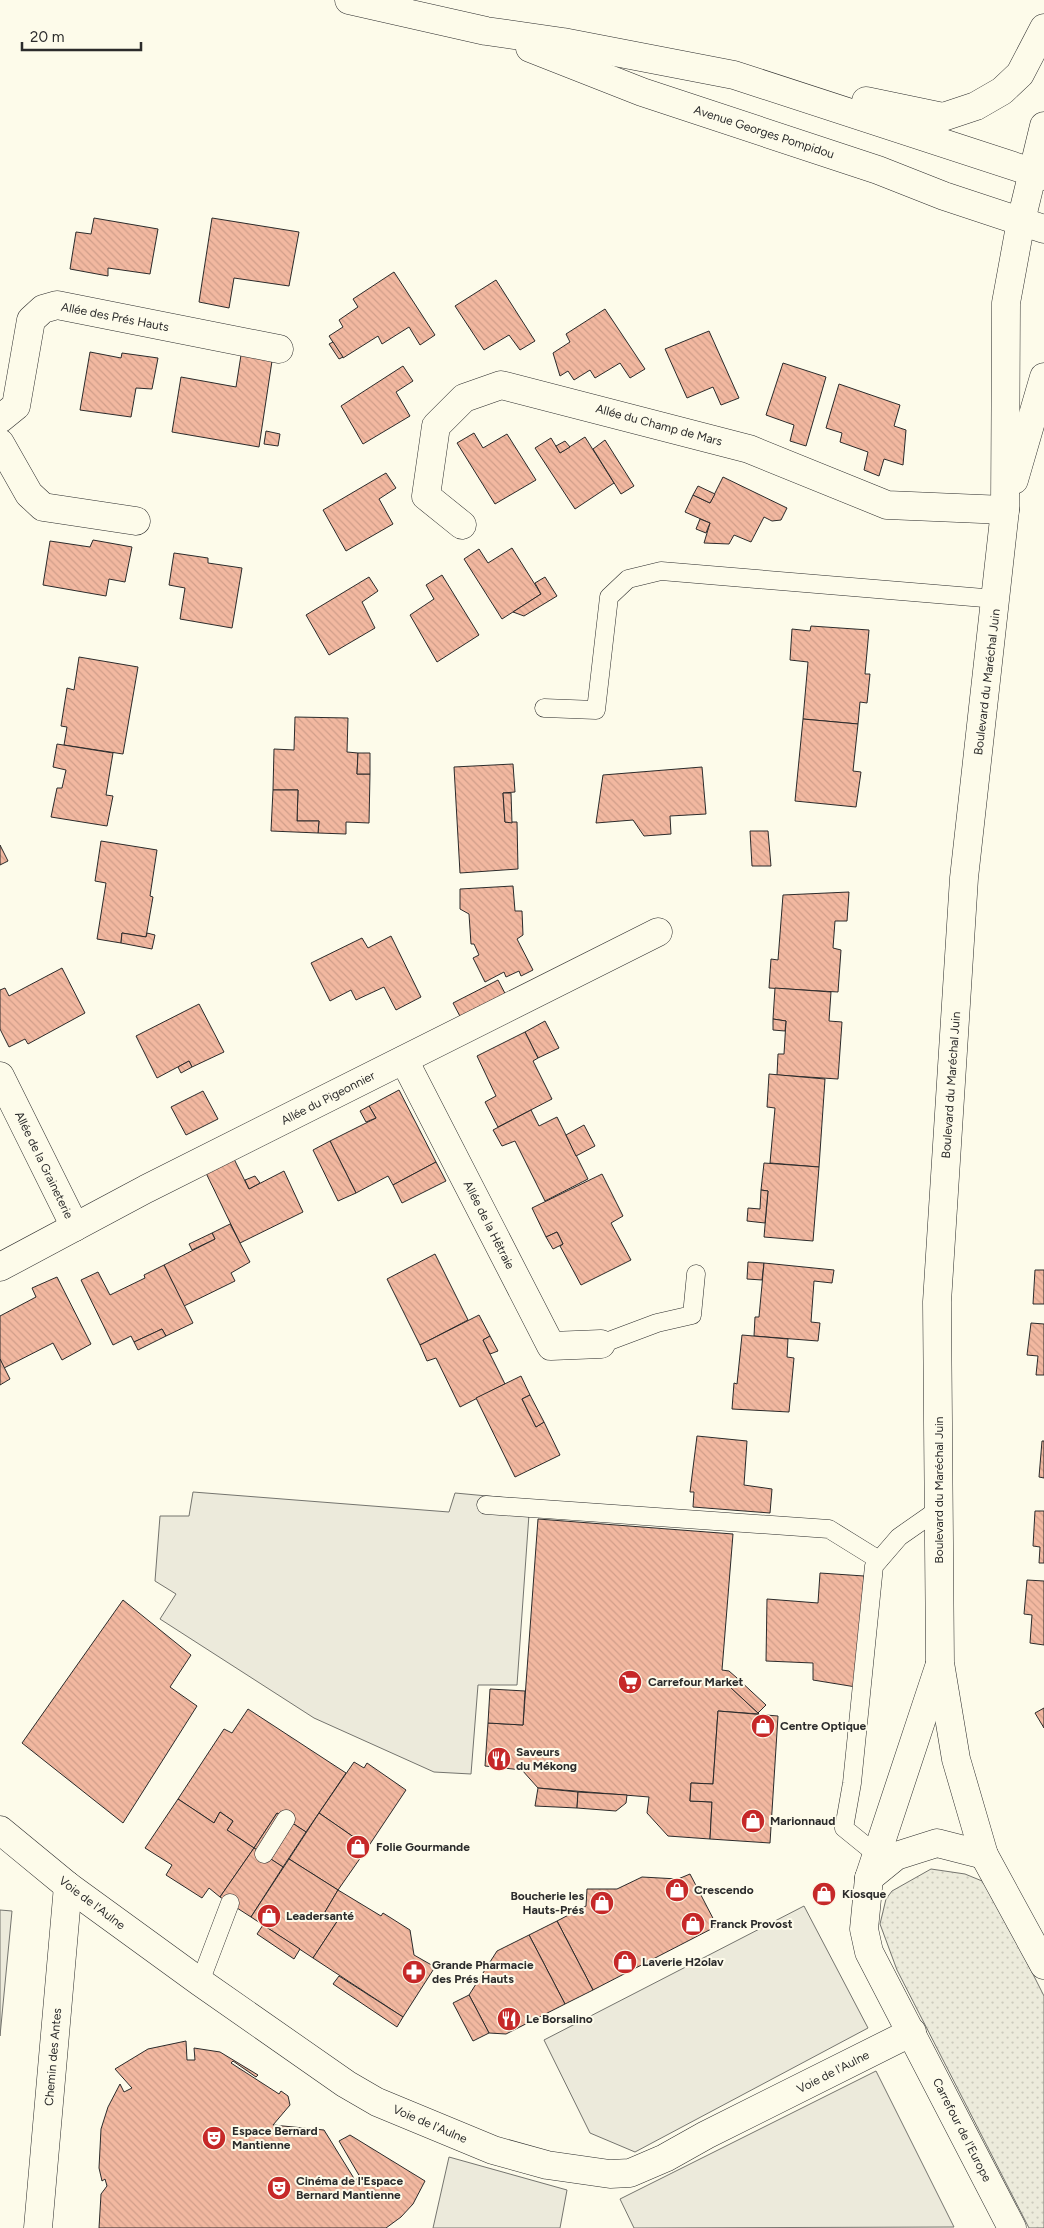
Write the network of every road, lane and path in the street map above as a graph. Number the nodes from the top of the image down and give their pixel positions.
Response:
1 (349, 0) edge
2 (1044, 28) edge
3 (486, 32) junction
4 (734, 75) junction
5 (1044, 126) edge
6 (1038, 174) edge
7 (1033, 225) edge
8 (279, 349) dead end
9 (1044, 377) edge
10 (0, 418) edge
11 (0, 443) edge
12 (1005, 510) junction
13 (136, 521) dead end
14 (462, 526) dead end
15 (996, 599) junction
16 (544, 708) dead end
17 (658, 932) dead end
18 (404, 1060) junction
19 (0, 1076) edge
20 (75, 1227) junction
21 (0, 1267) edge
22 (696, 1274) dead end
23 (601, 1344) joint
24 (486, 1505) dead end
25 (938, 1509) junction
26 (879, 1560) junction
27 (940, 1663) junction
28 (286, 1819) dead end
29 (0, 1830) edge
30 (264, 1854) dead end
31 (984, 1855) junction
32 (873, 1866) junction
33 (68, 1886) junction
34 (230, 1903) dead end
35 (1044, 1965) edge
36 (200, 1982) junction
37 (912, 2032) junction
38 (38, 2228) edge
39 (1012, 2228) edge

1 - 3 street, Avenue Georges Pompidou
2 - 4 street
3 - 4 street, Avenue Georges Pompidou
3 - 7 street, Avenue Georges Pompidou
4 - 6 street, Avenue Georges Pompidou
5 - 6 street, Boulevard du Maréchal Juin
6 - 7 street, Boulevard du Maréchal Juin
7 - 12 street, Boulevard du Maréchal Juin
8 - 10 street, Allée des Prés Hauts
9 - 12 street, Boulevard du Maréchal Juin
11 - 13 street
12 - 14 street, Allée du Champ de Mars
12 - 15 street, Boulevard du Maréchal Juin
15 - 16 lane
15 - 25 street, Boulevard du Maréchal Juin
17 - 18 street, Allée du Pigeonnier
18 - 20 street, Allée du Pigeonnier
18 - 23 street, Allée de la Hêtraie
19 - 20 street, Allée de la Graineterie
20 - 21 street, Allée du Pigeonnier
22 - 23 lane
24 - 26 lane
25 - 26 lane
25 - 27 street, Boulevard du Maréchal Juin
26 - 32 lane
27 - 31 street, Boulevard du Maréchal Juin
27 - 32 street, Boulevard du Maréchal Juin
28 - 30 lane
29 - 33 street, Voie de l'Aulne
31 - 32 street
31 - 35 street
32 - 37 street, Carrefour de l'Europe
33 - 36 street, Voie de l'Aulne
33 - 38 street, Chemin des Antes
34 - 36 lane
36 - 37 street, Voie de l'Aulne
37 - 39 street, Carrefour de l'Europe

